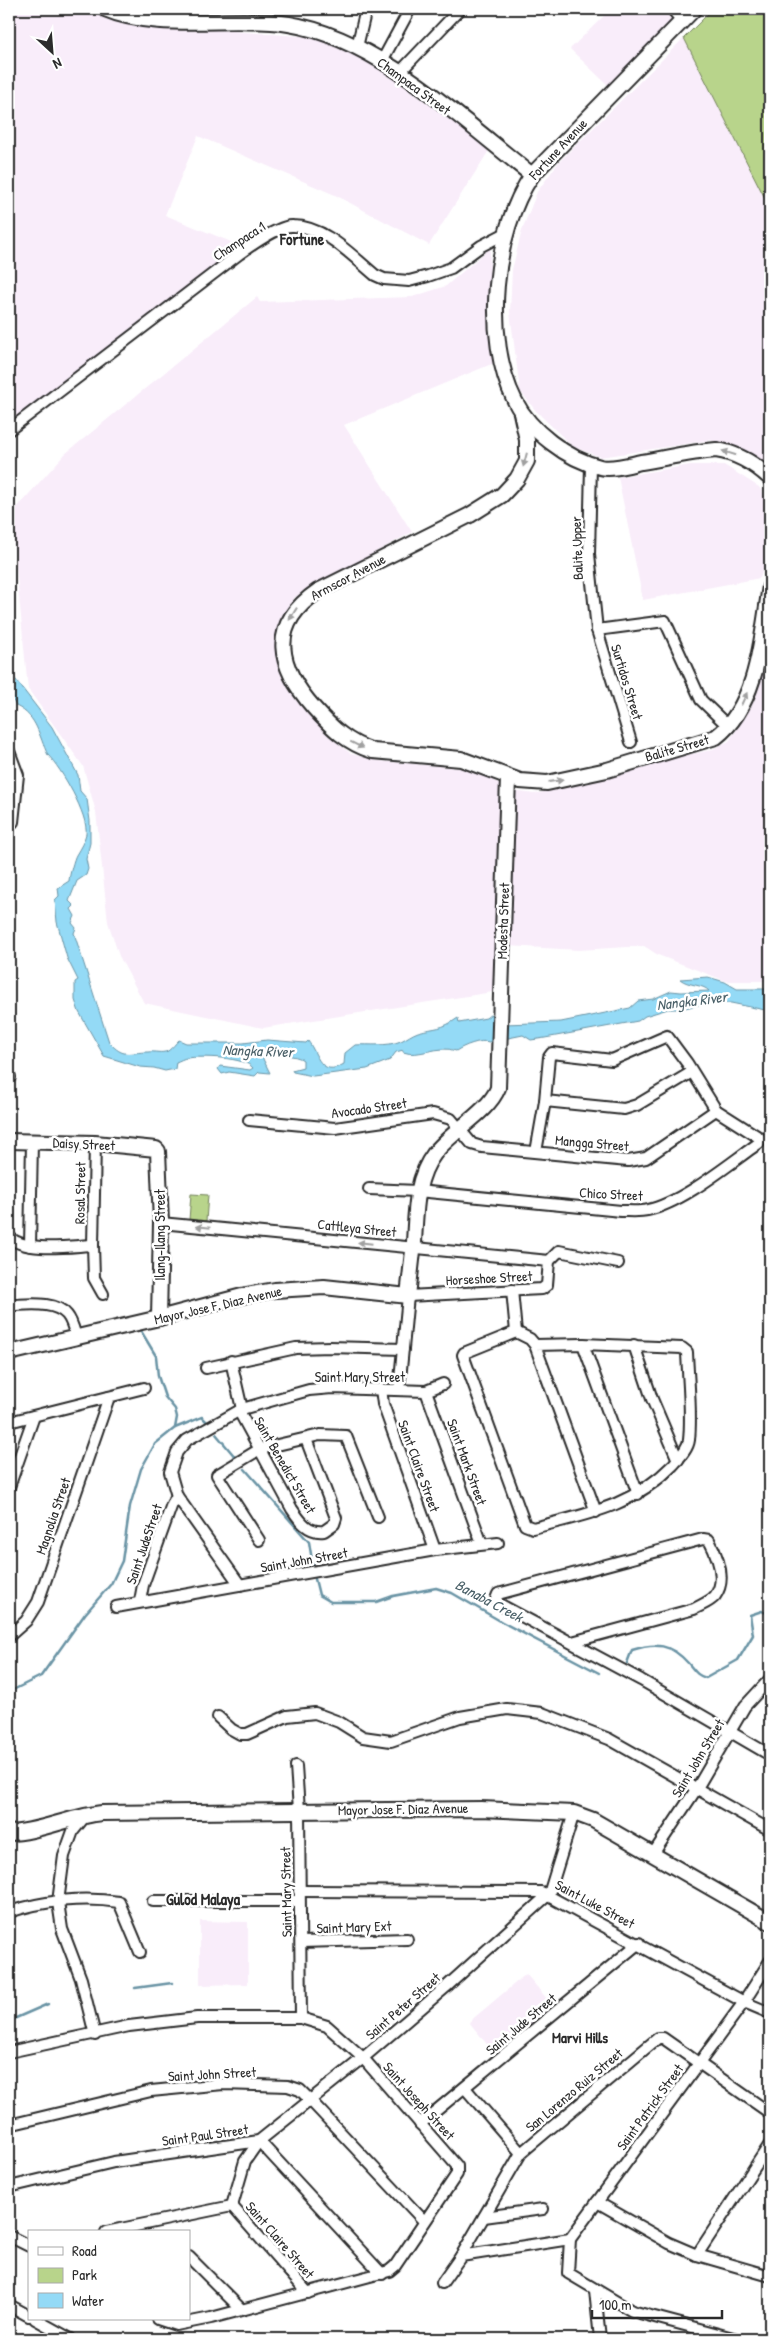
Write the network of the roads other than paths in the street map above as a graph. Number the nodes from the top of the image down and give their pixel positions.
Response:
1 (105, 9) edge
2 (366, 9) edge
3 (410, 9) edge
4 (460, 9) edge
5 (672, 9) edge
6 (694, 9) edge
7 (170, 14) edge
8 (682, 21) junction
9 (357, 47) junction
10 (382, 61) junction
11 (400, 72) junction
12 (532, 175) junction
13 (506, 232) junction
14 (521, 413) junction
15 (9, 430) edge
16 (591, 464) junction
17 (770, 478) edge
18 (770, 586) edge
19 (597, 630) junction
20 (729, 727) junction
21 (631, 742) dead end
22 (9, 751) edge
23 (508, 778) junction
24 (13, 822) dead end
25 (692, 1072) junction
26 (545, 1101) junction
27 (716, 1110) junction
28 (249, 1120) dead end
29 (458, 1129) junction
30 (9, 1141) edge
31 (32, 1142) junction
32 (95, 1143) junction
33 (158, 1151) joint
34 (536, 1152) junction
35 (370, 1189) dead end
36 (418, 1191) junction
37 (161, 1223) junction
38 (9, 1237) edge
39 (93, 1245) junction
40 (30, 1246) junction
41 (413, 1247) junction
42 (549, 1261) junction
43 (618, 1263) dead end
44 (512, 1290) junction
45 (103, 1294) dead end
46 (408, 1296) junction
47 (9, 1305) edge
48 (159, 1318) junction
49 (516, 1332) junction
50 (76, 1337) junction
51 (583, 1344) junction
52 (535, 1345) junction
53 (634, 1345) junction
54 (403, 1349) junction
55 (9, 1353) edge
56 (231, 1361) junction
57 (206, 1368) dead end
58 (443, 1384) dead end
59 (144, 1388) dead end
60 (381, 1389) junction
61 (399, 1390) junction
62 (426, 1391) junction
63 (109, 1397) junction
64 (240, 1410) junction
65 (34, 1416) junction
66 (9, 1422) edge
67 (306, 1439) junction
68 (260, 1449) junction
69 (678, 1460) junction
70 (9, 1487) edge
71 (638, 1494) junction
72 (178, 1496) junction
73 (596, 1512) junction
74 (378, 1517) dead end
75 (259, 1540) dead end
76 (498, 1542) dead end
77 (482, 1544) junction
78 (435, 1550) junction
79 (240, 1585) junction
80 (140, 1602) junction
81 (116, 1607) dead end
82 (9, 1636) edge
83 (572, 1642) junction
84 (770, 1679) edge
85 (218, 1717) dead end
86 (730, 1731) junction
87 (770, 1755) edge
88 (296, 1766) dead end
89 (697, 1788) junction
90 (299, 1810) junction
91 (574, 1813) junction
92 (87, 1814) junction
93 (770, 1830) edge
94 (9, 1833) edge
95 (653, 1854) junction
96 (549, 1894) junction
97 (299, 1896) junction
98 (153, 1900) dead end
99 (58, 1902) junction
100 (9, 1912) edge
101 (770, 1922) edge
102 (407, 1939) dead end
103 (301, 1942) junction
104 (639, 1944) junction
105 (140, 1952) dead end
106 (770, 1961) edge
107 (744, 2002) junction
108 (770, 2013) edge
109 (301, 2018) junction
110 (95, 2035) junction
111 (9, 2052) edge
112 (362, 2058) junction
113 (699, 2062) junction
114 (465, 2088) junction
115 (310, 2100) junction
116 (770, 2114) edge
117 (420, 2124) junction
118 (9, 2125) edge
119 (259, 2142) junction
120 (770, 2144) edge
121 (521, 2153) junction
122 (9, 2187) edge
123 (597, 2202) junction
124 (232, 2206) junction
125 (543, 2209) dead end
126 (484, 2217) junction
127 (424, 2221) junction
128 (157, 2222) junction
129 (116, 2230) edge
130 (163, 2230) edge
131 (9, 2236) edge
132 (570, 2239) junction
133 (28, 2246) edge
134 (697, 2255) junction
135 (461, 2256) junction
136 (190, 2258) edge
137 (382, 2274) junction
138 (770, 2276) edge
139 (442, 2283) dead end
140 (595, 2290) junction
141 (308, 2293) junction
142 (9, 2305) edge
143 (241, 2309) junction
144 (28, 2315) edge
145 (37, 2320) edge
146 (161, 2320) edge
147 (72, 2339) edge
148 (600, 2339) edge
149 (737, 2339) edge

1 - 7 main road, Champaca Street
2 - 9 street
3 - 10 street
4 - 11 street
5 - 8 street
6 - 8 main road, Fortune Avenue
7 - 9 main road, Champaca Street
8 - 12 main road, Fortune Avenue
9 - 10 main road, Champaca Street
10 - 11 main road, Champaca Street
11 - 12 main road, Champaca Street
12 - 13 main road, Fortune Avenue
13 - 14 main road, Fortune Avenue
13 - 15 street, Champaca 1
14 - 16 main road
14 -> 23 main road, Armscor Avenue
17 -> 16 main road
16 - 19 street, Balite Upper
20 -> 18 main road
19 - 20 street
19 - 21 street, Surtidos Street
23 -> 20 main road, Balite Street
22 - 24 street
23 - 29 main road, Modesta Street
25 - 26 street
25 - 26 street
25 - 27 street
26 - 34 street
27 - 34 street, Mangga Street
27 - 36 street, Chico Street
28 - 29 street, Avocado Street
29 - 34 street, Mangga Street
29 - 36 main road
30 - 31 main road, Daisy Street
31 - 32 main road, Daisy Street
31 - 40 street
32 - 33 main road, Daisy Street
32 - 39 street, Rosal Street
33 - 37 main road, Ilang-Ilang Street
35 - 36 street
36 - 41 main road
41 -> 37 street, Cattleya Street
37 - 48 main road, Ilang-Ilang Street
38 - 40 street
39 - 40 street
39 - 45 street, Rosal Street
41 - 42 street, Cattleya Street
41 - 46 main road
42 - 43 street
42 - 44 street, Horseshoe Street
44 - 46 street, Horseshoe Street
44 - 49 street
46 - 48 main road, Mayor Jose F. Diaz Avenue
46 - 54 street
47 - 50 street
48 - 50 main road, Mayor Jose F. Diaz Avenue
49 - 52 street
49 - 73 street
50 - 55 main road, Mayor Jose F. Diaz Avenue
51 - 52 street
51 - 53 street
51 - 71 street
52 - 73 street
53 - 69 street
53 - 69 street
54 - 56 street
54 - 61 street
56 - 57 street
56 - 64 street
58 - 62 street, Saint Mary Street
59 - 63 street
60 - 61 street, Saint Mary Street
60 - 64 street, Saint Mary Street
60 - 78 street, Saint Claire Street
61 - 62 street, Saint Mary Street
62 - 77 street, Saint Mark Street
63 - 65 street
63 - 82 street, Magnolia Street
64 - 68 street, Saint Benedict Street
64 - 72 street, Saint Mary Street
65 - 66 street
65 - 70 street
67 - 68 street
67 - 68 street, Saint Benedict Street
67 - 74 street
68 - 75 street
69 - 71 street
71 - 73 street
72 - 79 street, Saint Mary Street
72 - 80 street, Saint JudeStreet
76 - 77 street, Saint John Street
77 - 78 street, Saint John Street
78 - 79 street, Saint John Street
79 - 80 street, Saint John Street
80 - 81 street, Saint John Street
83 - 83 street
83 - 86 street
84 - 86 street, Saint John Street
85 - 89 street
86 - 87 street
86 - 89 street, Saint John Street
88 - 90 street, Saint Mary Street
89 - 93 street
89 - 95 street, Saint John Street
90 - 91 main road, Mayor Jose F. Diaz Avenue
90 - 92 main road, Mayor Jose F. Diaz Avenue
90 - 97 street, Saint Mary Street
91 - 95 main road, Mayor Jose F. Diaz Avenue
91 - 96 street
92 - 94 main road, Mayor Jose F. Diaz Avenue
92 - 99 street
95 - 101 main road, Mayor Jose F. Diaz Avenue
96 - 97 street, Saint Luke Street
96 - 104 street, Saint Luke Street
96 - 112 street, Saint Peter Street
97 - 98 street, Saint Luke Street
97 - 103 street, Saint Mary Street
99 - 100 street
99 - 105 street
99 - 110 street
102 - 103 street, Saint Mary Ext
103 - 109 street, Saint Mary Street
104 - 107 street, Saint Luke Street
104 - 114 street, Saint Jude Street
106 - 107 street, Saint Patrick Street
107 - 108 street, Saint Luke Street
107 - 113 street, Saint Patrick Street
109 - 110 street, Saint Joseph Street
109 - 112 street, Saint Joseph Street
110 - 111 street, Saint Joseph Street
112 - 115 street, Saint Peter Street
112 - 117 street, Saint Joseph Street
113 - 116 street, San Lorenzo Ruiz Street
113 - 121 street, San Lorenzo Ruiz Street
113 - 123 street, Saint Patrick Street
114 - 117 street, Saint Jude Street
114 - 121 street
115 - 118 street, Saint John Street
115 - 119 street, Saint Peter Street
115 - 127 street, Saint John Street
117 - 127 street, Saint Joseph Street
119 - 122 street, Saint Paul Street
119 - 124 street, Saint Peter Street
119 - 137 street, Saint Paul Street
120 - 134 street
121 - 126 street, San Lorenzo Ruiz Street
123 - 132 street, Saint Patrick Street
123 - 134 street
124 - 128 street
124 - 141 street, Saint Claire Street
125 - 126 street
126 - 135 street, San Lorenzo Ruiz Street
127 - 137 street, Saint Joseph Street
128 - 129 street
128 - 130 street
131 - 133 street
132 - 135 street
132 - 140 street
134 - 138 street
135 - 139 street, San Lorenzo Ruiz Street
136 - 143 street
137 - 141 street, Saint Joseph Street
140 - 148 street
140 - 149 street
141 - 143 street, Saint Joseph Street
142 - 144 street
143 - 146 street, Saint Joseph Street
145 - 147 street

